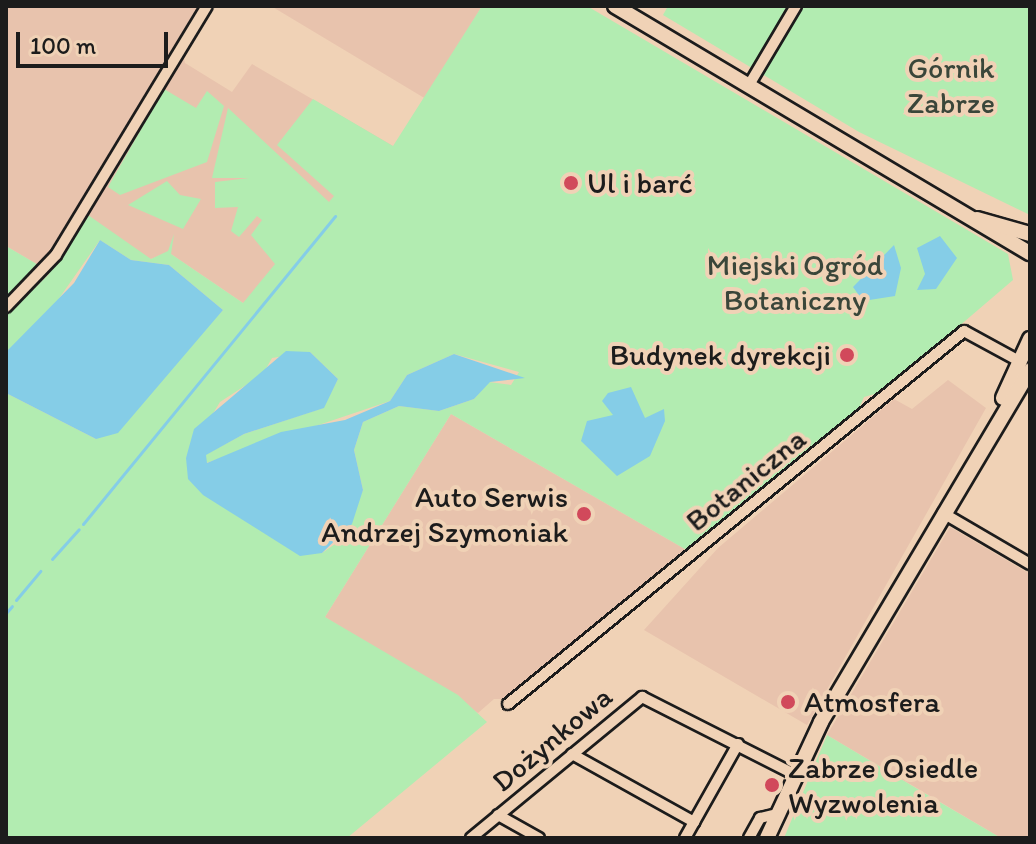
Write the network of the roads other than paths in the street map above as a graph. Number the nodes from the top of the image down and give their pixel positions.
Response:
1 (207, 6) edge
2 (615, 6) edge
3 (796, 6) edge
4 (749, 85) junction
5 (971, 218) junction
6 (1030, 234) edge
7 (1030, 253) edge
8 (6, 307) edge
9 (1030, 339) edge
10 (1025, 366) edge
11 (943, 513) junction
12 (1030, 564) edge
13 (508, 704) dead end
14 (738, 744) junction
15 (572, 754) junction
16 (796, 775) junction
17 (778, 814) junction
18 (498, 815) junction
19 (694, 822) junction
20 (471, 838) edge
21 (539, 838) edge
22 (685, 838) edge
23 (749, 838) edge
24 (767, 838) edge

1 - 8 street
2 - 4 street
3 - 4 street
4 - 5 street
5 - 6 street
5 - 7 street
9 - 10 street
10 - 11 street
10 - 13 street, Botaniczna
11 - 12 street
11 - 16 street
14 - 15 street, Dożynkowa
14 - 16 street, Dożynkowa
14 - 19 street
15 - 18 street, Dożynkowa
15 - 19 street
16 - 17 street
17 - 23 street
17 - 24 street
18 - 20 street, Dożynkowa
18 - 21 street
19 - 22 street

